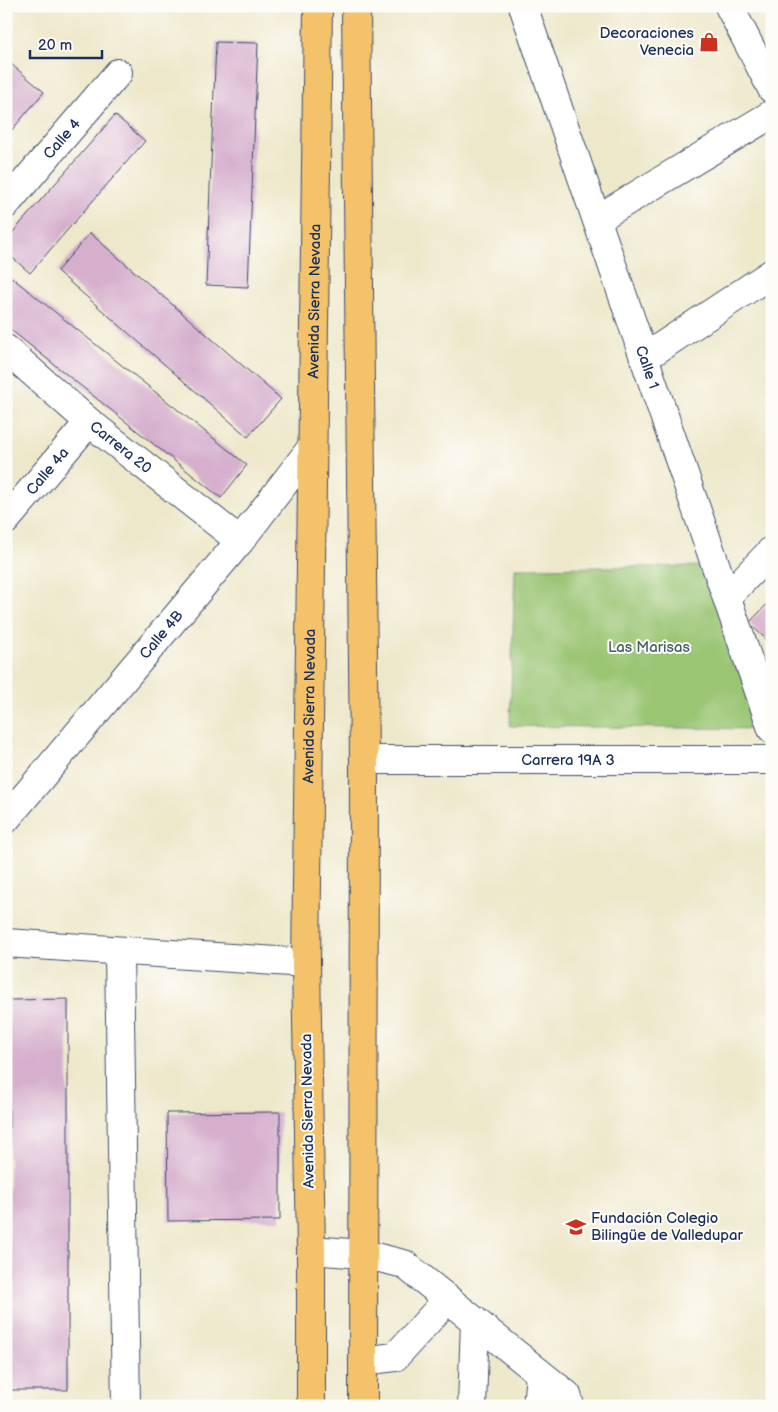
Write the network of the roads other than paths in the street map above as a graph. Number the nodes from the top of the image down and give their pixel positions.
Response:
1 (318, 6) edge
2 (356, 6) edge
3 (523, 6) edge
4 (729, 6) edge
5 (118, 73) dead end
6 (772, 89) edge
7 (772, 114) edge
8 (6, 204) edge
9 (596, 219) junction
10 (772, 273) edge
11 (6, 349) edge
12 (644, 358) junction
13 (89, 422) junction
14 (312, 447) junction
15 (6, 520) edge
16 (240, 541) junction
17 (772, 550) edge
18 (727, 597) junction
19 (772, 729) edge
20 (364, 760) junction
21 (772, 760) edge
22 (6, 819) edge
23 (6, 944) edge
24 (119, 952) junction
25 (306, 963) junction
26 (311, 1250) junction
27 (363, 1254) junction
28 (448, 1299) junction
29 (475, 1321) junction
30 (363, 1361) junction
31 (540, 1374) junction
32 (126, 1406) edge
33 (310, 1406) edge
34 (363, 1406) edge
35 (472, 1406) edge
36 (537, 1406) edge
37 (570, 1406) edge

1 - 14 main road, Avenida Sierra Nevada
2 - 20 main road
3 - 9 street, Calle 1
4 - 6 street
5 - 8 street, Calle 4
7 - 9 street
9 - 12 street, Calle 1
10 - 12 street
11 - 13 street, Carrera 20
12 - 18 street, Calle 1
13 - 15 street, Calle 4a
13 - 16 street, Carrera 20
14 - 16 street, Calle 4B
14 - 25 main road, Avenida Sierra Nevada
16 - 22 street, Calle 4B
17 - 18 street
18 - 19 street, Calle 1
20 - 21 street, Carrera 19A 3
20 - 27 main road
23 - 24 street
24 - 25 street
24 - 32 street
25 - 26 main road, Avenida Sierra Nevada
26 - 27 street
26 - 33 main road, Avenida Sierra Nevada
27 - 28 street
27 - 30 main road
28 - 29 street
28 - 30 street
29 - 31 street
29 - 35 street
30 - 34 main road
31 - 36 street
31 - 37 street

